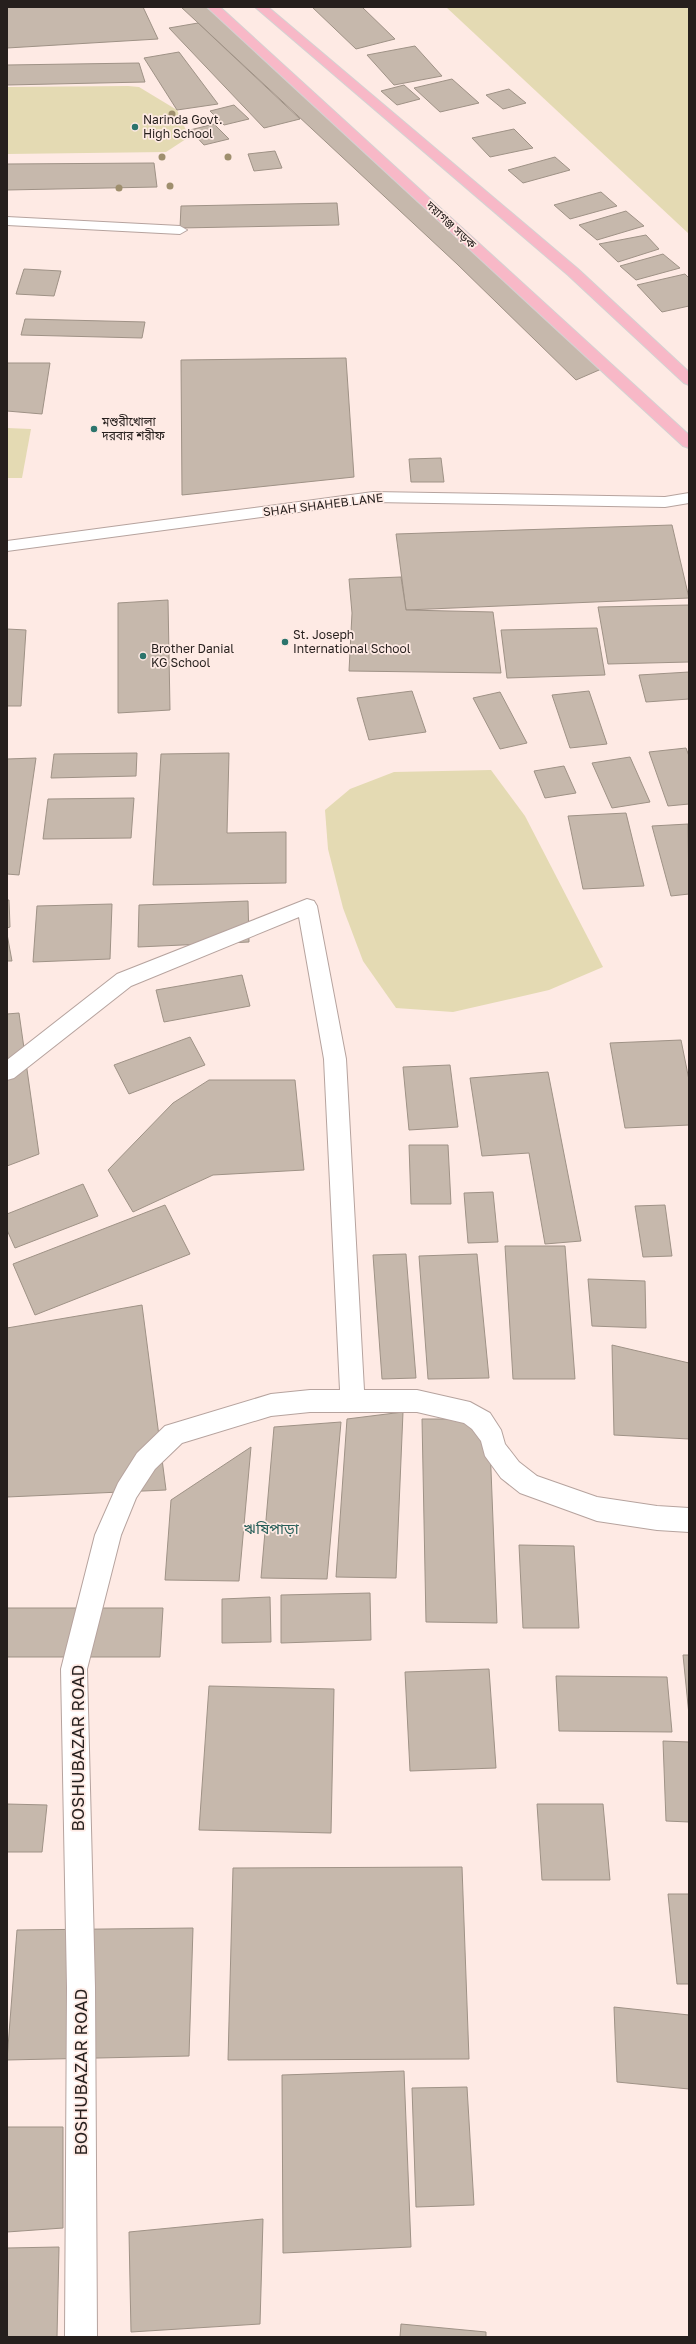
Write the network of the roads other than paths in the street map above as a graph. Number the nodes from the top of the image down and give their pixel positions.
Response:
1 (213, 7) edge
2 (261, 7) edge
3 (7, 221) edge
4 (180, 230) dead end
5 (689, 380) edge
6 (689, 443) edge
7 (689, 498) edge
8 (7, 546) edge
9 (7, 1072) edge
10 (353, 1401) junction
11 (689, 1520) edge
12 (81, 2337) edge

1 - 6 main road, দয়াগঞ্জ সড়ক
2 - 5 main road
3 - 4 street
7 - 8 street, SHAH SHAHEB LANE
9 - 10 street
10 - 11 street, BOSHUBAZAR ROAD
10 - 12 street, BOSHUBAZAR ROAD

